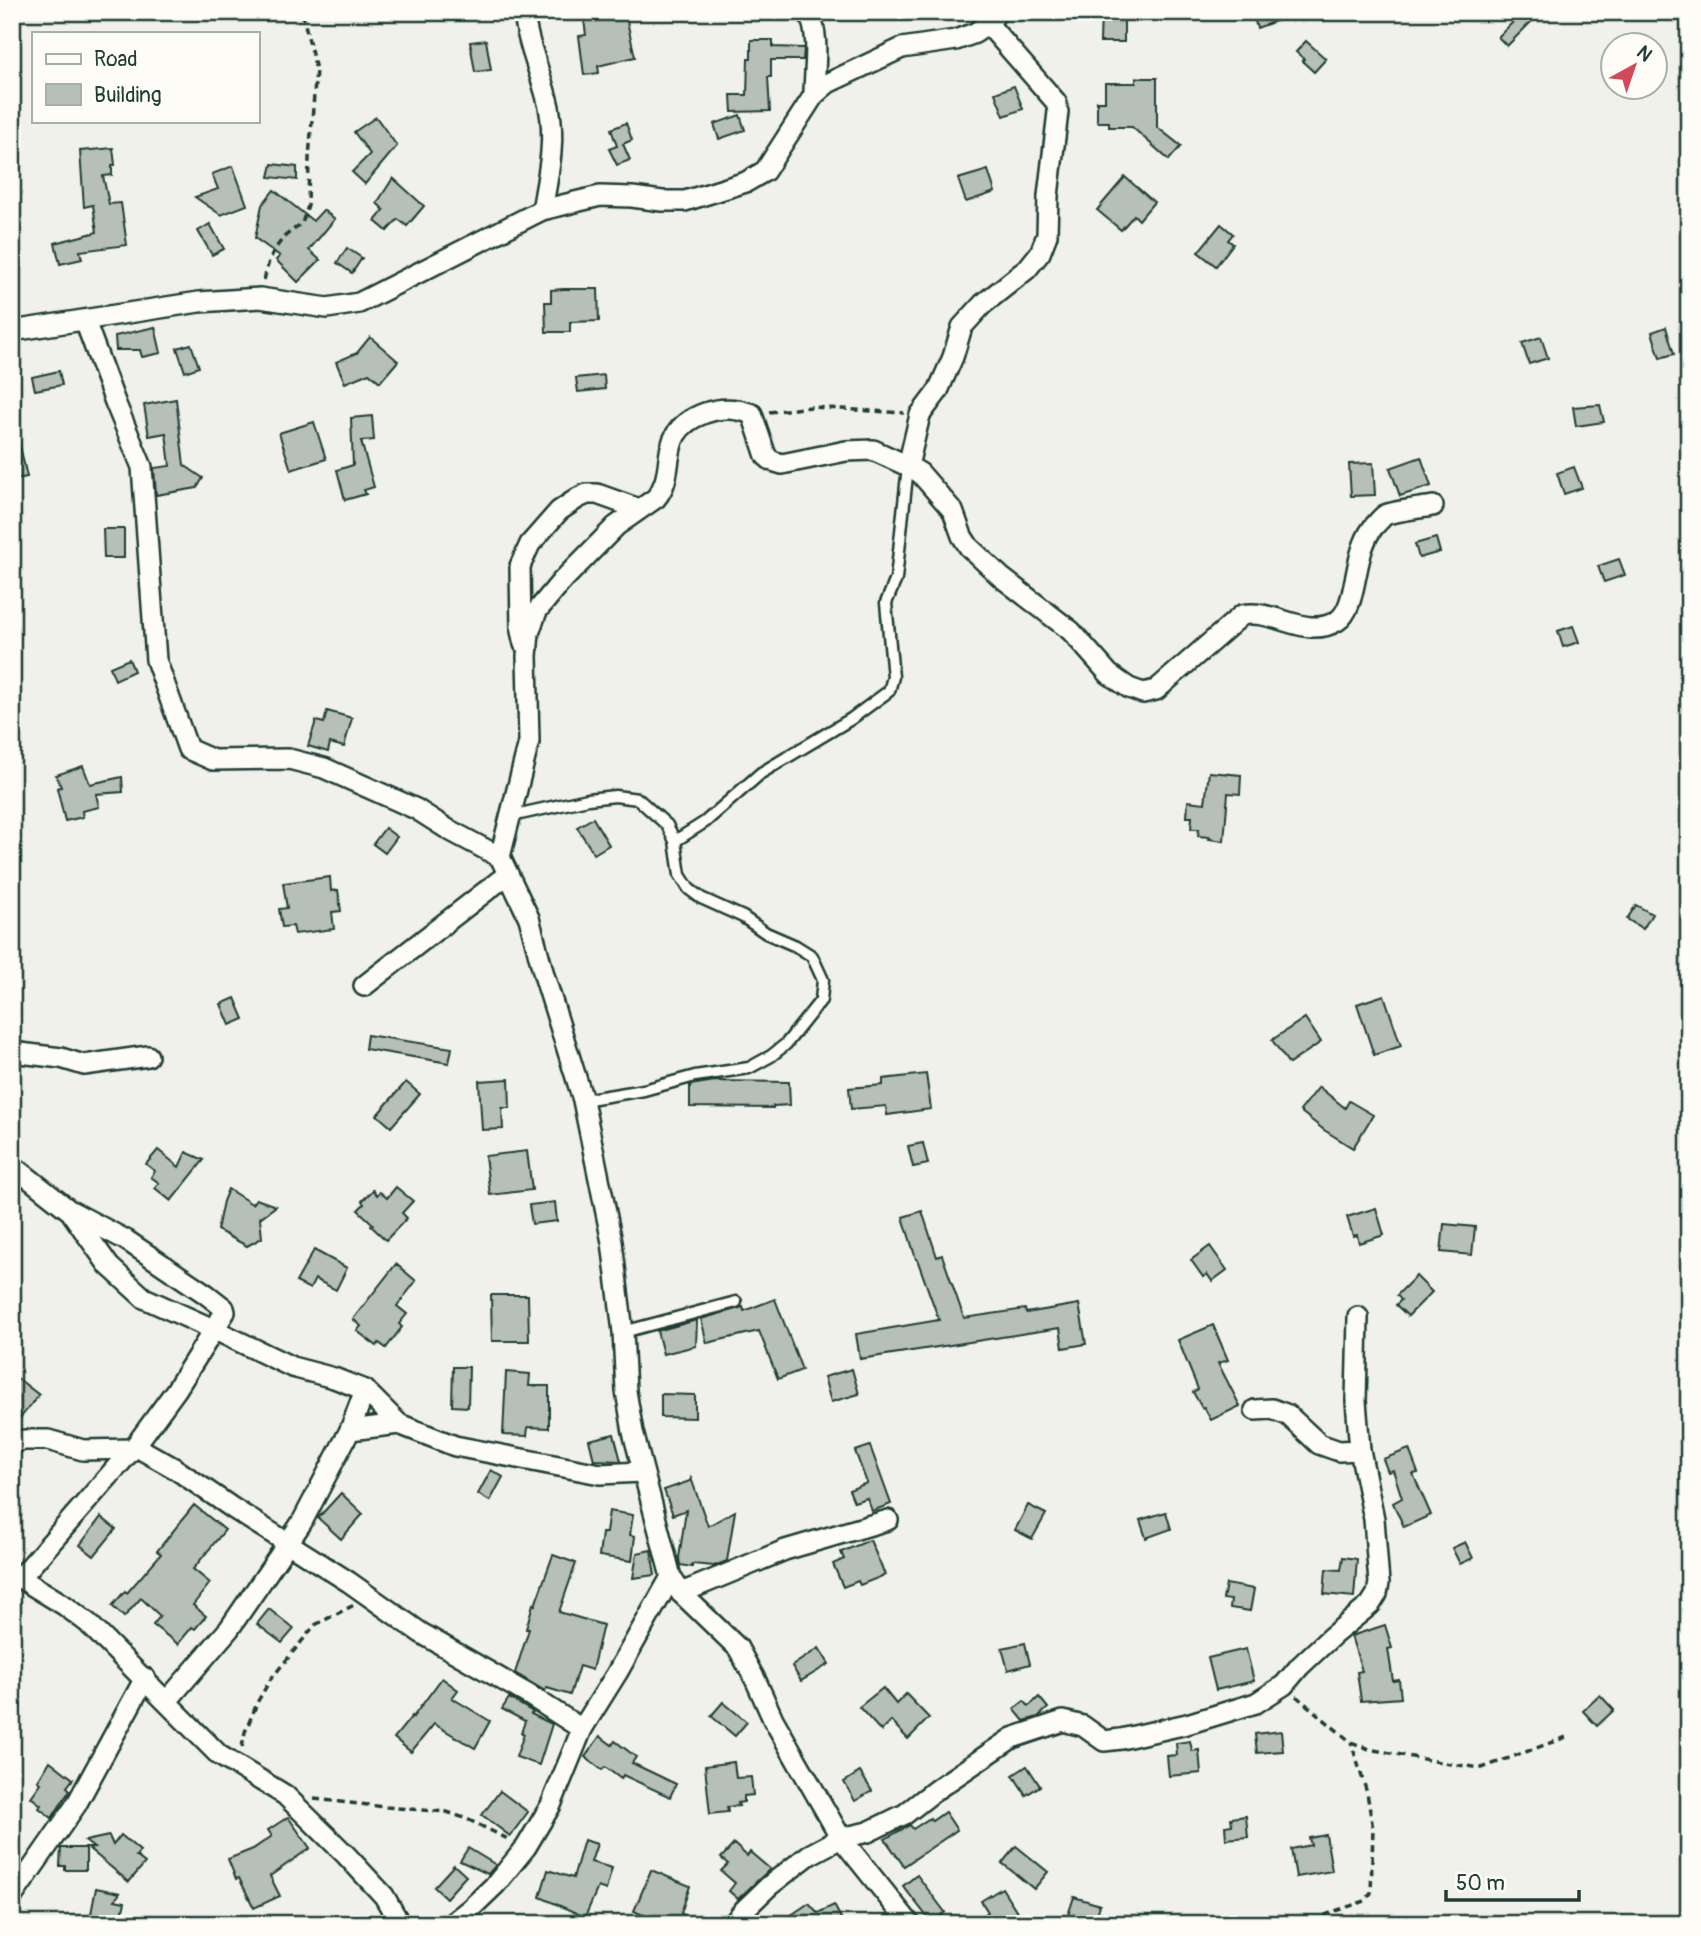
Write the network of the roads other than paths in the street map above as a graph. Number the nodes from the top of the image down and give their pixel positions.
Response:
1 (524, 12) edge
2 (808, 12) edge
3 (993, 18) edge
4 (814, 95) junction
5 (542, 210) junction
6 (85, 321) junction
7 (12, 331) edge
8 (908, 466) junction
9 (1433, 506) dead end
10 (639, 509) junction
11 (527, 656) junction
12 (511, 816) junction
13 (675, 841) junction
14 (504, 866) junction
15 (365, 986) dead end
16 (12, 1052) edge
17 (148, 1056) dead end
18 (583, 1100) junction
19 (12, 1165) edge
20 (69, 1210) junction
21 (736, 1302) dead end
22 (1358, 1317) dead end
23 (215, 1330) junction
24 (623, 1332) junction
25 (365, 1390) junction
26 (1255, 1410) dead end
27 (399, 1424) junction
28 (350, 1430) junction
29 (12, 1443) edge
30 (134, 1448) junction
31 (1360, 1450) junction
32 (642, 1472) junction
33 (888, 1520) dead end
34 (288, 1543) junction
35 (16, 1575) edge
36 (676, 1585) junction
37 (145, 1678) junction
38 (167, 1701) junction
39 (582, 1729) junction
40 (841, 1838) junction
41 (12, 1897) edge
42 (400, 1924) edge
43 (451, 1924) edge
44 (733, 1924) edge
45 (910, 1924) edge

1 - 5 street
2 - 4 street
3 - 4 street
3 - 8 street
4 - 5 street
5 - 6 street
6 - 7 street
6 - 14 street
8 - 9 street
8 - 10 street
8 - 13 lane
10 - 11 street
10 - 11 street
11 - 12 street
12 - 13 lane
12 - 14 street
13 - 18 lane
14 - 15 street
14 - 18 street
16 - 17 street
18 - 24 street
19 - 20 street
20 - 23 street
20 - 23 street
21 - 24 lane
22 - 31 street
23 - 25 street
23 - 30 street
24 - 32 street
25 - 27 street
25 - 28 street
26 - 31 street
27 - 28 street
27 - 32 street
28 - 34 street
29 - 30 street
30 - 34 street
30 - 35 street
31 - 40 street
32 - 36 street
33 - 36 street
34 - 38 street
34 - 39 street
35 - 37 street
36 - 39 street
36 - 40 street
37 - 38 street
37 - 41 street
38 - 42 street
39 - 43 street
40 - 44 street
40 - 45 street

